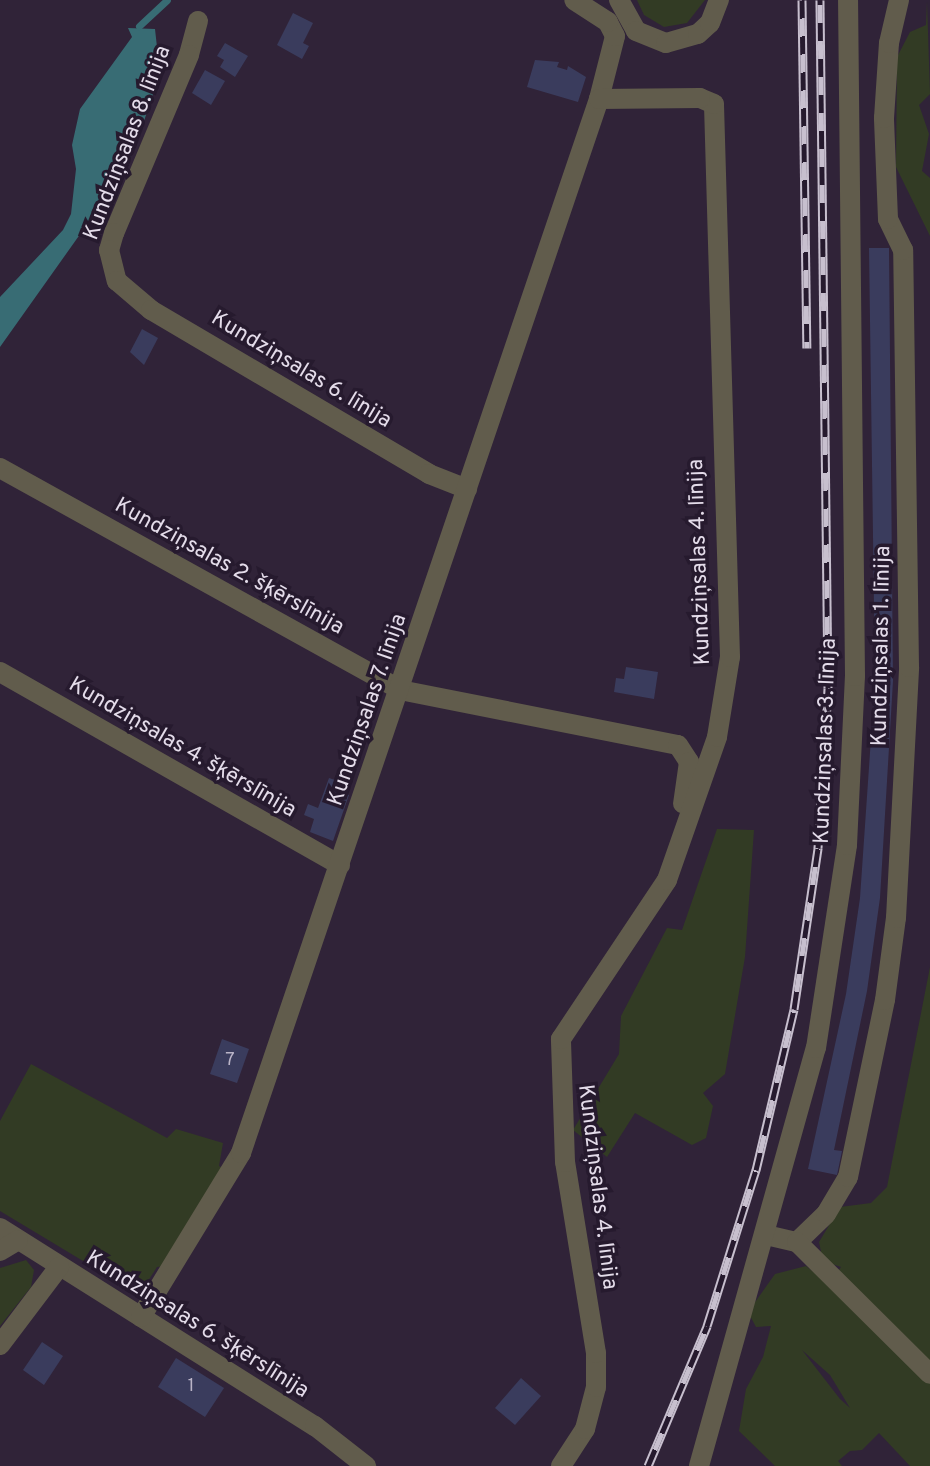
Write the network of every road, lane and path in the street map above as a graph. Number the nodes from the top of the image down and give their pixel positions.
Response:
1 (574, 0) edge
2 (617, 0) edge
3 (719, 0) edge
4 (848, 0) edge
5 (899, 0) edge
6 (594, 9) junction
7 (198, 21) dead end
8 (636, 31) junction
9 (615, 47) junction
10 (599, 99) junction
11 (117, 281) joint
12 (0, 468) edge
13 (467, 489) junction
14 (0, 672) edge
15 (400, 690) junction
16 (685, 832) junction
17 (340, 865) junction
18 (0, 1228) edge
19 (766, 1235) junction
20 (18, 1240) junction
21 (797, 1242) junction
22 (0, 1251) edge
23 (59, 1267) junction
24 (141, 1317) junction
25 (0, 1345) edge
26 (930, 1374) edge
27 (366, 1466) edge
28 (561, 1466) edge
29 (699, 1466) edge

1 - 6 street
2 - 6 street
2 - 8 street
3 - 8 street
4 - 19 street, Kundziņsalas 3. līnija
5 - 21 street, Kundziņsalas 1. līnija
6 - 9 street
7 - 11 street, Kundziņsalas 8. līnija
8 - 9 street
9 - 10 street, Kundziņsalas 7. līnija
10 - 13 street, Kundziņsalas 7. līnija
10 - 16 street, Kundziņsalas 4. līnija
11 - 13 street, Kundziņsalas 6. līnija
12 - 15 street, Kundziņsalas 2. šķērslīnija
13 - 15 street, Kundziņsalas 7. līnija
14 - 17 street, Kundziņsalas 4. šķērslīnija
15 - 16 street, Kundziņsalas 2. šķērslīnija
15 - 17 street, Kundziņsalas 7. līnija
16 - 28 street, Kundziņsalas 4. līnija
17 - 24 street, Kundziņsalas 7. līnija
18 - 20 street, Kundziņsalas 6. šķērslīnija
19 - 21 street
19 - 29 street, Kundziņsalas 3. līnija
20 - 22 street
20 - 23 street, Kundziņsalas 6. šķērslīnija
21 - 26 street
23 - 24 street, Kundziņsalas 6. šķērslīnija
23 - 25 street
24 - 27 street, Kundziņsalas 6. šķērslīnija

